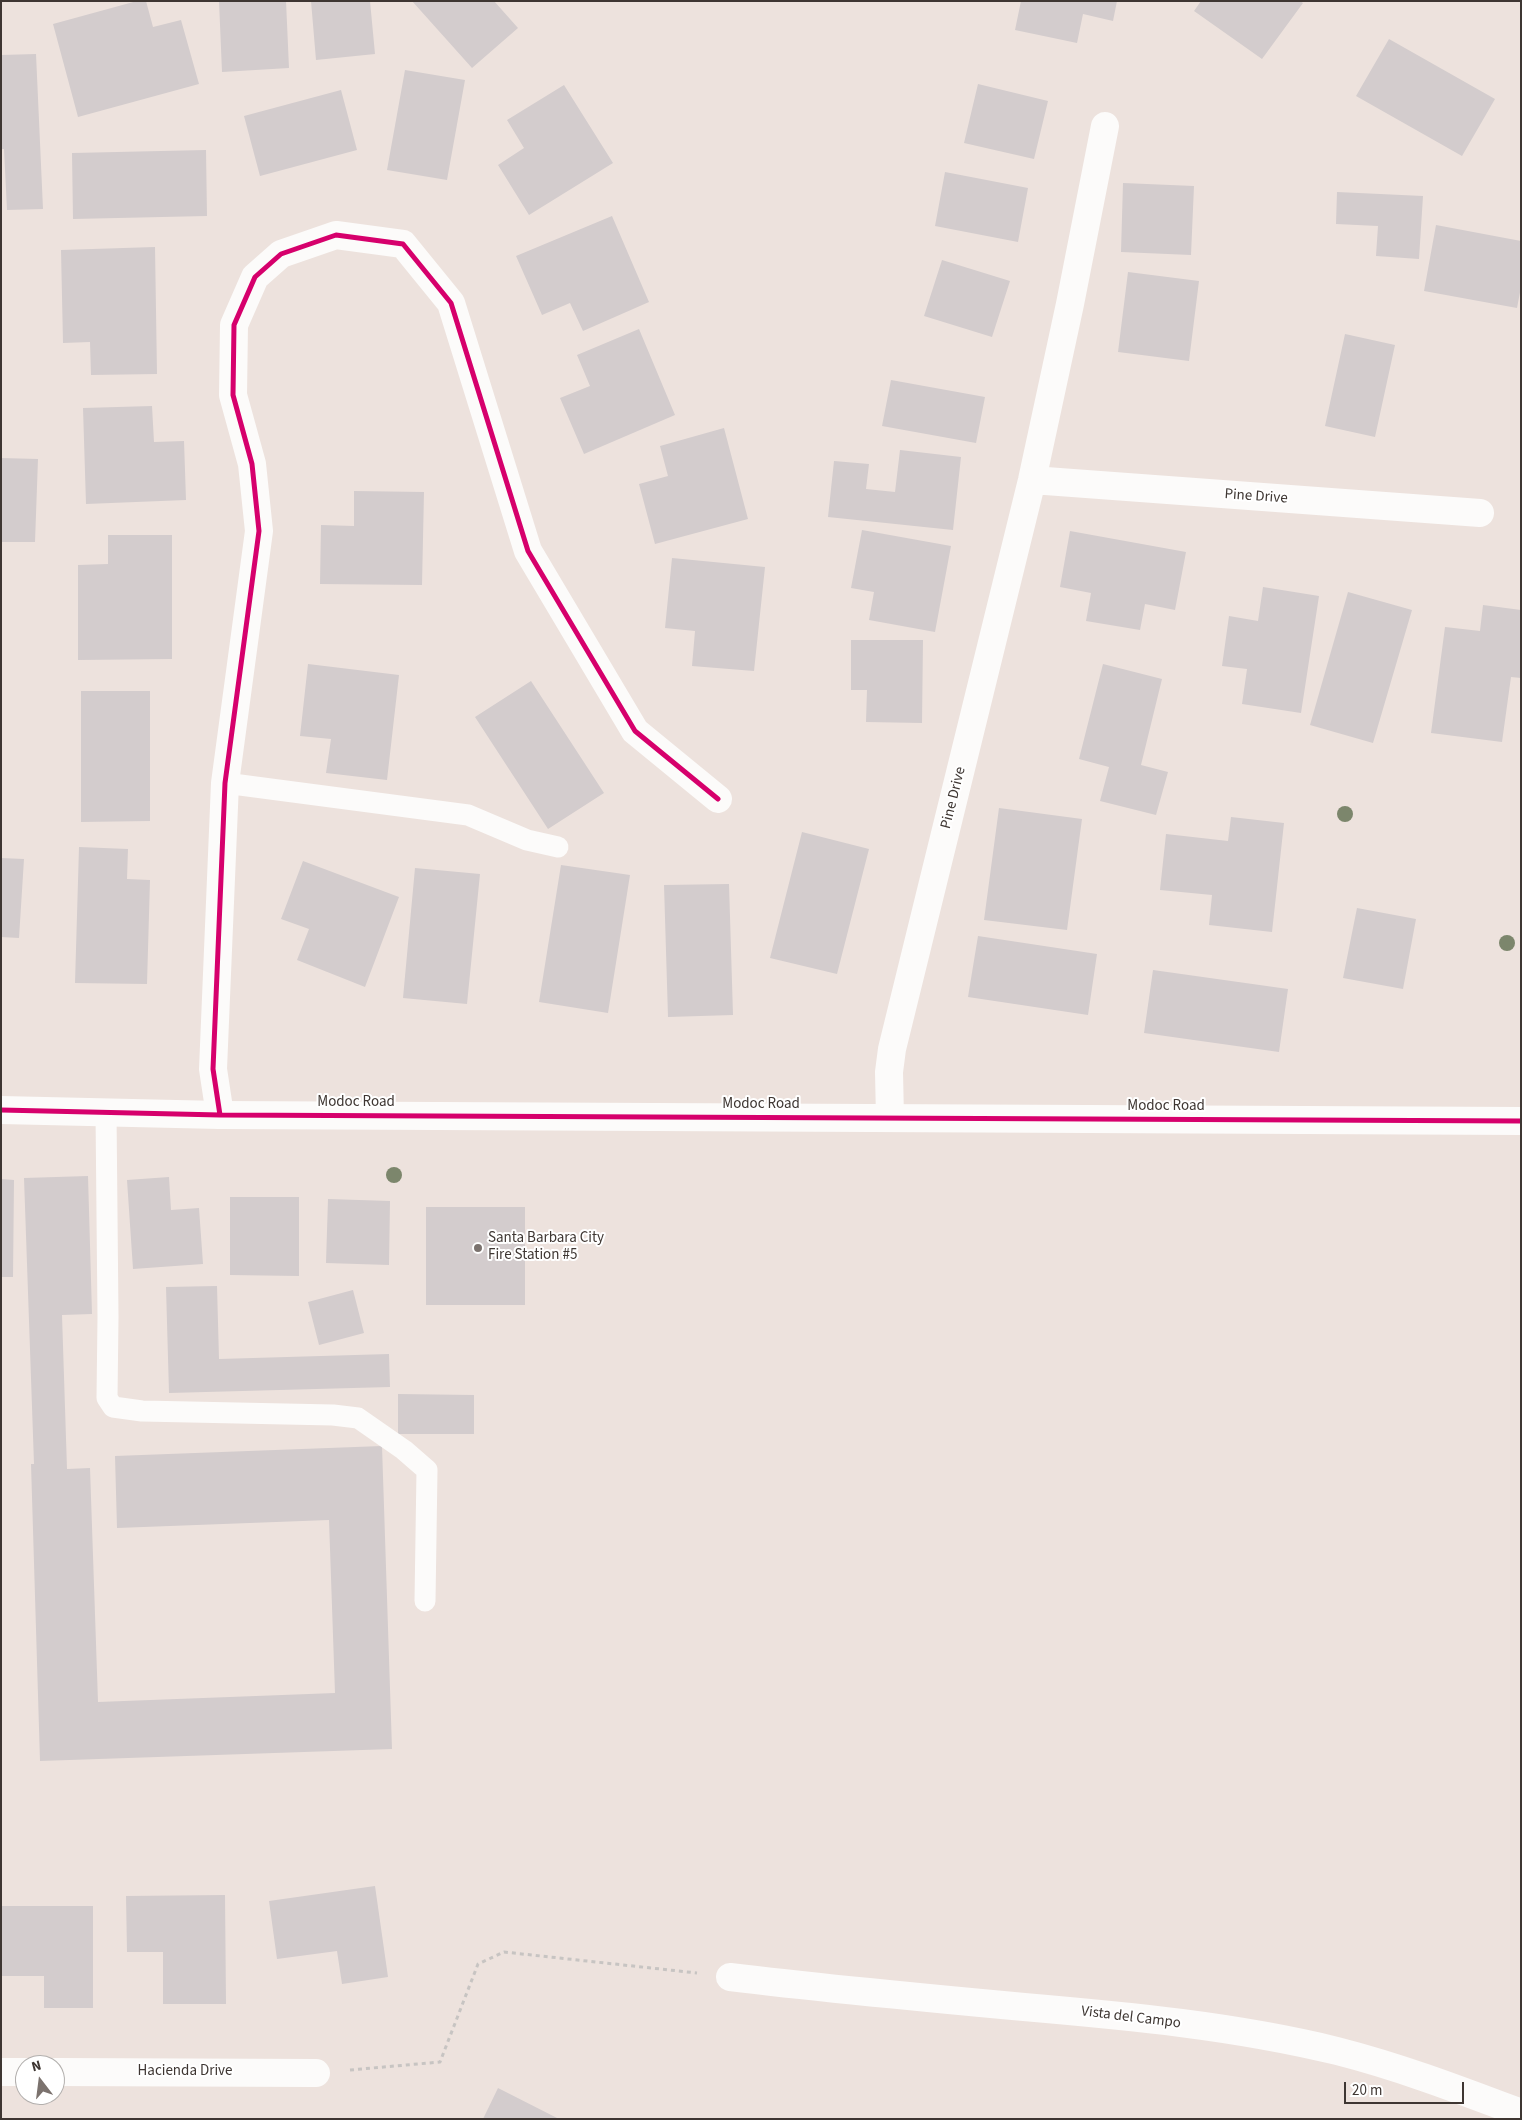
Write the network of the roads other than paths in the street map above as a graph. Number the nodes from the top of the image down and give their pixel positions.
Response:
1 (1105, 126) dead end
2 (1032, 480) junction
3 (1480, 513) dead end
4 (225, 783) junction
5 (718, 800) dead end
6 (558, 847) dead end
7 (1, 1110) edge
8 (106, 1112) junction
9 (220, 1115) junction
10 (890, 1118) junction
11 (1521, 1121) edge
12 (424, 1601) dead end
13 (730, 1977) road end
14 (1, 2072) edge
15 (15, 2072) edge
16 (65, 2072) edge
17 (316, 2073) road end
18 (1521, 2113) edge

1 - 2 street, Pine Drive
2 - 3 street, Pine Drive
2 - 10 street, Pine Drive
4 - 5 street
4 - 6 lane
4 - 9 street
7 - 8 street, Modoc Road
8 - 9 street, Modoc Road
8 - 12 lane
9 - 10 street, Modoc Road
10 - 11 street, Modoc Road
13 - 18 street, Vista del Campo
14 - 15 street
16 - 17 street, Hacienda Drive

